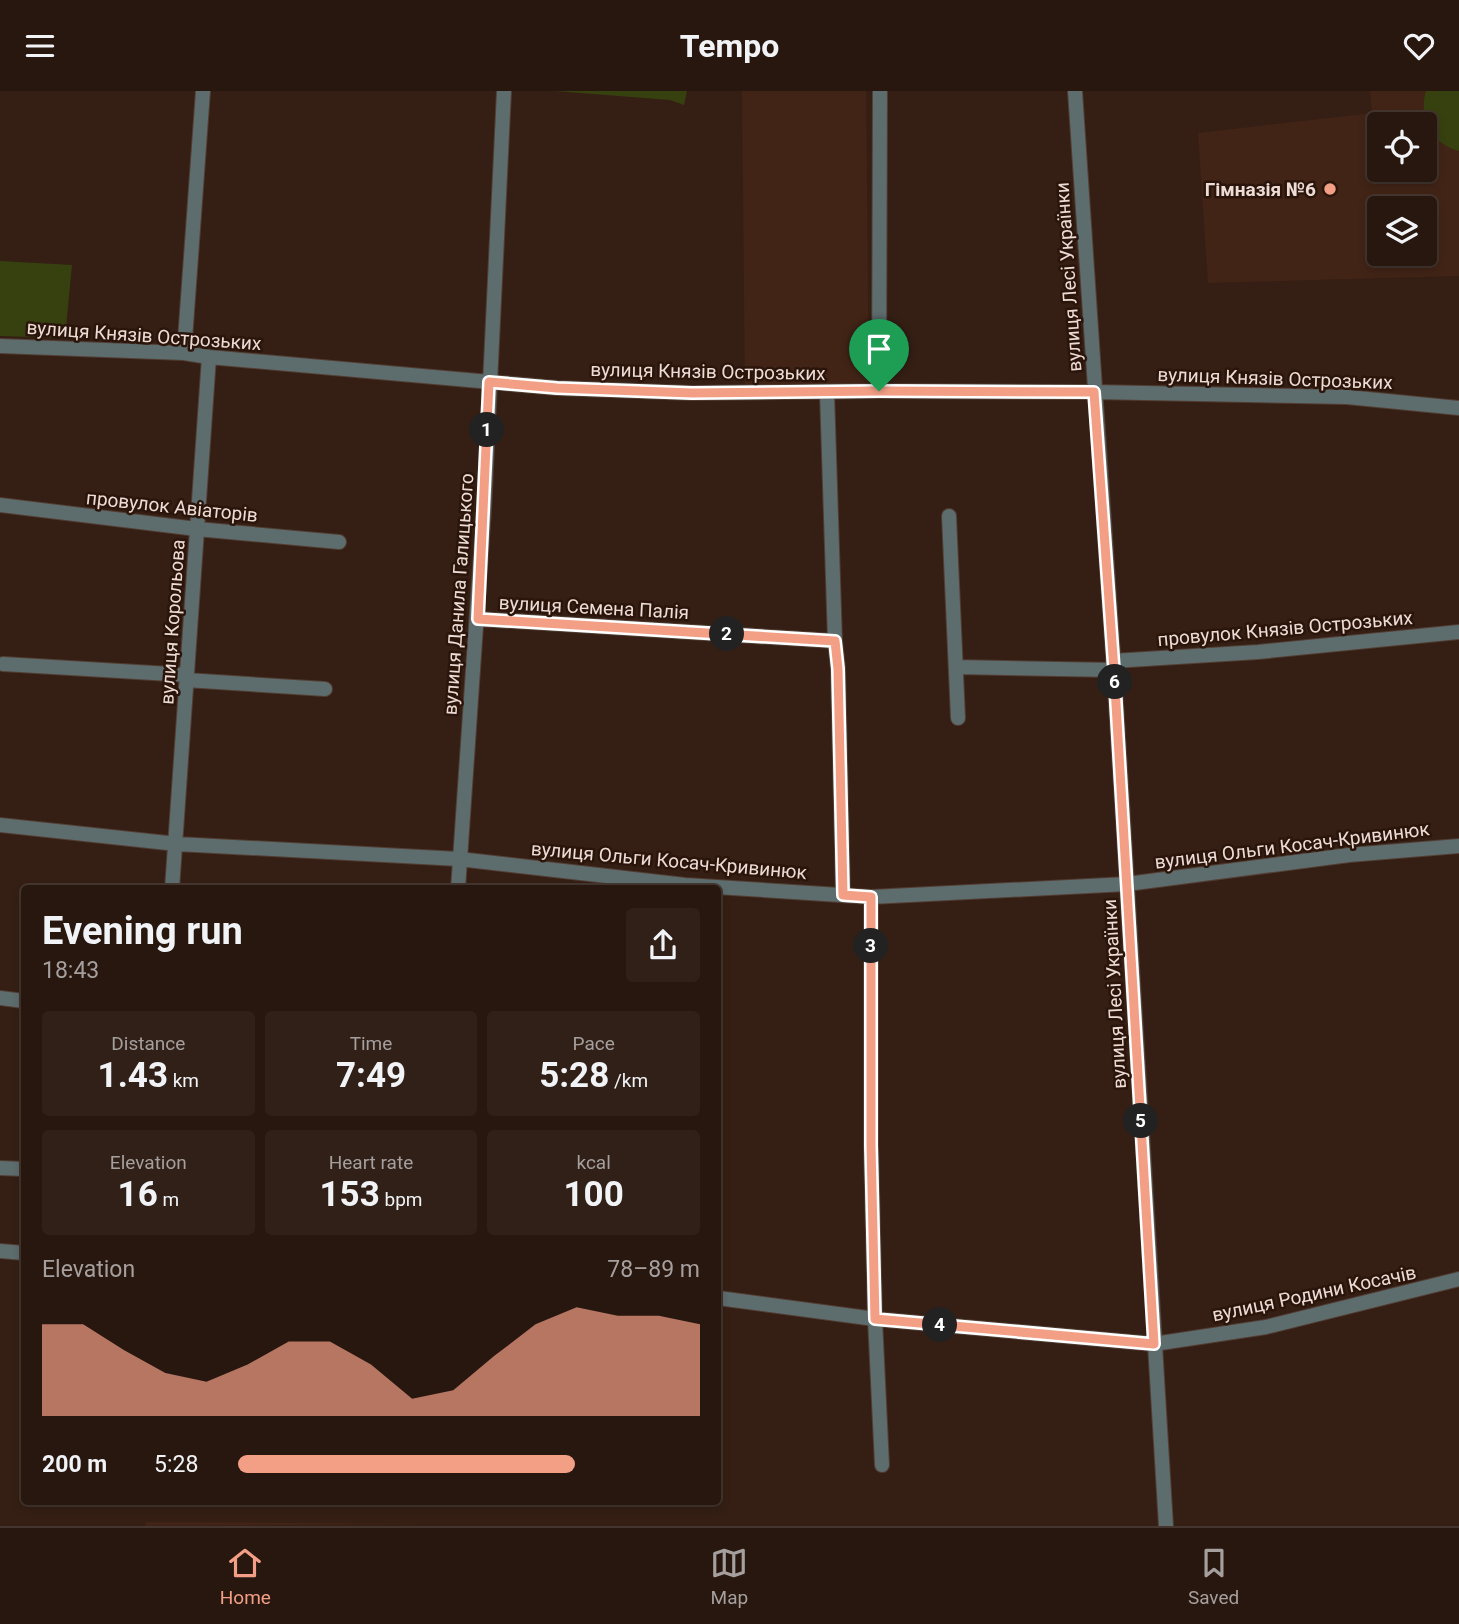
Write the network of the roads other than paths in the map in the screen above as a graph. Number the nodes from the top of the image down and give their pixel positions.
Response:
1 (203, 91) edge
2 (504, 91) edge
3 (880, 91) edge
4 (1075, 91) edge
5 (0, 346) edge
6 (184, 353) junction
7 (209, 357) junction
8 (489, 382) junction
9 (879, 391) junction
10 (1094, 392) junction
11 (827, 393) junction
12 (1459, 408) edge
13 (0, 505) edge
14 (948, 516) dead end
15 (197, 529) junction
16 (339, 542) dead end
17 (478, 619) junction
18 (1459, 632) edge
19 (835, 641) junction
20 (4, 664) dead end
21 (1114, 665) junction
22 (956, 667) junction
23 (187, 678) junction
24 (325, 689) dead end
25 (958, 718) dead end
26 (0, 825) edge
27 (177, 844) junction
28 (1459, 846) edge
29 (459, 859) junction
30 (1127, 884) junction
31 (172, 885) edge
32 (458, 885) edge
33 (668, 885) edge
34 (721, 889) edge
35 (843, 895) junction
36 (871, 897) junction
37 (0, 998) edge
38 (21, 1001) edge
39 (0, 1168) edge
40 (21, 1170) edge
41 (0, 1251) edge
42 (21, 1253) edge
43 (1459, 1279) edge
44 (721, 1298) edge
45 (875, 1319) junction
46 (1154, 1344) junction
47 (882, 1465) dead end
48 (1166, 1526) edge

1 - 6 street
2 - 8 street, вулиця Данила Галицького
3 - 9 street
4 - 10 street, вулиця Лесі Українки
5 - 6 street, вулиця Князів Острозьких
6 - 7 street, вулиця Князів Острозьких
7 - 8 street, вулиця Князів Острозьких
7 - 15 street, вулиця Корольова
8 - 11 street, вулиця Князів Острозьких
8 - 17 street, вулиця Данила Галицького
9 - 10 street, вулиця Князів Острозьких
9 - 11 street, вулиця Князів Острозьких
10 - 12 street, вулиця Князів Острозьких
10 - 21 street, вулиця Лесі Українки
11 - 19 street
13 - 15 street, провулок Авіаторів
14 - 22 street
15 - 16 street, провулок Авіаторів
15 - 23 street, вулиця Корольова
17 - 19 street, вулиця Семена Палія
17 - 29 street, вулиця Данила Галицького
18 - 21 street, провулок Князів Острозьких
19 - 35 street
20 - 23 street
21 - 22 street
21 - 30 street, вулиця Лесі Українки
22 - 25 street
23 - 24 street
23 - 27 street, вулиця Корольова
26 - 27 street, вулиця Ольги Косач-Кривинюк
27 - 29 street, вулиця Ольги Косач-Кривинюк
27 - 31 street, вулиця Корольова
28 - 30 street, вулиця Ольги Косач-Кривинюк
29 - 32 street, вулиця Данила Галицького
29 - 33 street, вулиця Ольги Косач-Кривинюк
30 - 36 street, вулиця Ольги Косач-Кривинюк
30 - 46 street, вулиця Лесі Українки
34 - 35 street, вулиця Ольги Косач-Кривинюк
35 - 36 street, вулиця Ольги Косач-Кривинюк
36 - 45 street
37 - 38 street
39 - 40 street
41 - 42 street
43 - 46 street, вулиця Родини Косачів
44 - 45 street, вулиця Родини Косачів
45 - 46 street, вулиця Родини Косачів
45 - 47 street
46 - 48 street, вулиця Лесі Українки

